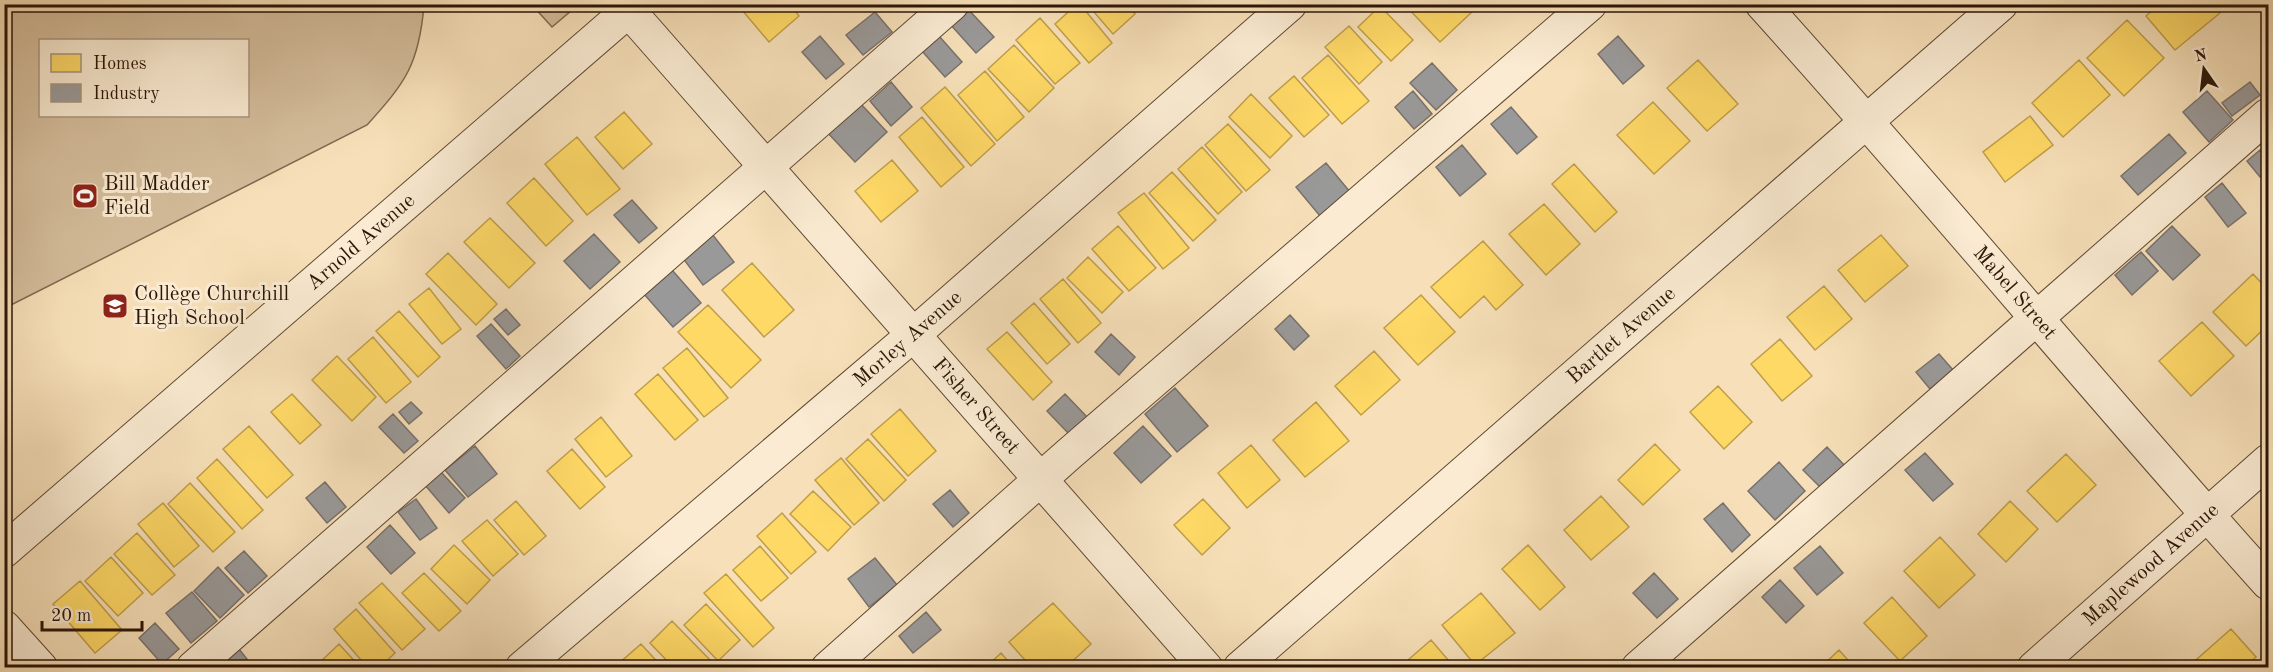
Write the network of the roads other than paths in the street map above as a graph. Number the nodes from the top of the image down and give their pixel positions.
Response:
1 (952, 4) edge
2 (1290, 4) edge
3 (1590, 4) edge
4 (1762, 4) edge
5 (2001, 4) edge
6 (632, 8) edge
7 (2268, 115) edge
8 (1868, 121) junction
9 (766, 168) junction
10 (2036, 317) junction
11 (914, 335) junction
12 (2268, 461) edge
13 (1040, 479) junction
14 (2207, 515) junction
15 (4, 551) edge
16 (2268, 583) edge
17 (4, 627) edge
18 (40, 668) edge
19 (193, 668) edge
20 (522, 668) edge
21 (828, 668) edge
22 (1206, 668) edge
23 (1240, 668) edge
24 (1638, 668) edge
25 (2034, 668) edge

1 - 9 street
2 - 11 street, Morley Avenue
3 - 13 street
4 - 8 street, Mabel Street
5 - 8 street, Bartlet Avenue
6 - 9 street, Fisher Street
6 - 15 street, Arnold Avenue
7 - 10 street
8 - 10 street, Mabel Street
8 - 23 street, Bartlet Avenue
9 - 11 street, Fisher Street
9 - 19 street
10 - 14 street, Mabel Street
10 - 24 street
11 - 13 street, Fisher Street
11 - 20 street, Morley Avenue
12 - 14 street, Maplewood Avenue
13 - 21 street
13 - 22 street, Fisher Street
14 - 16 street, Mabel Street
14 - 25 street, Maplewood Avenue
17 - 18 street

